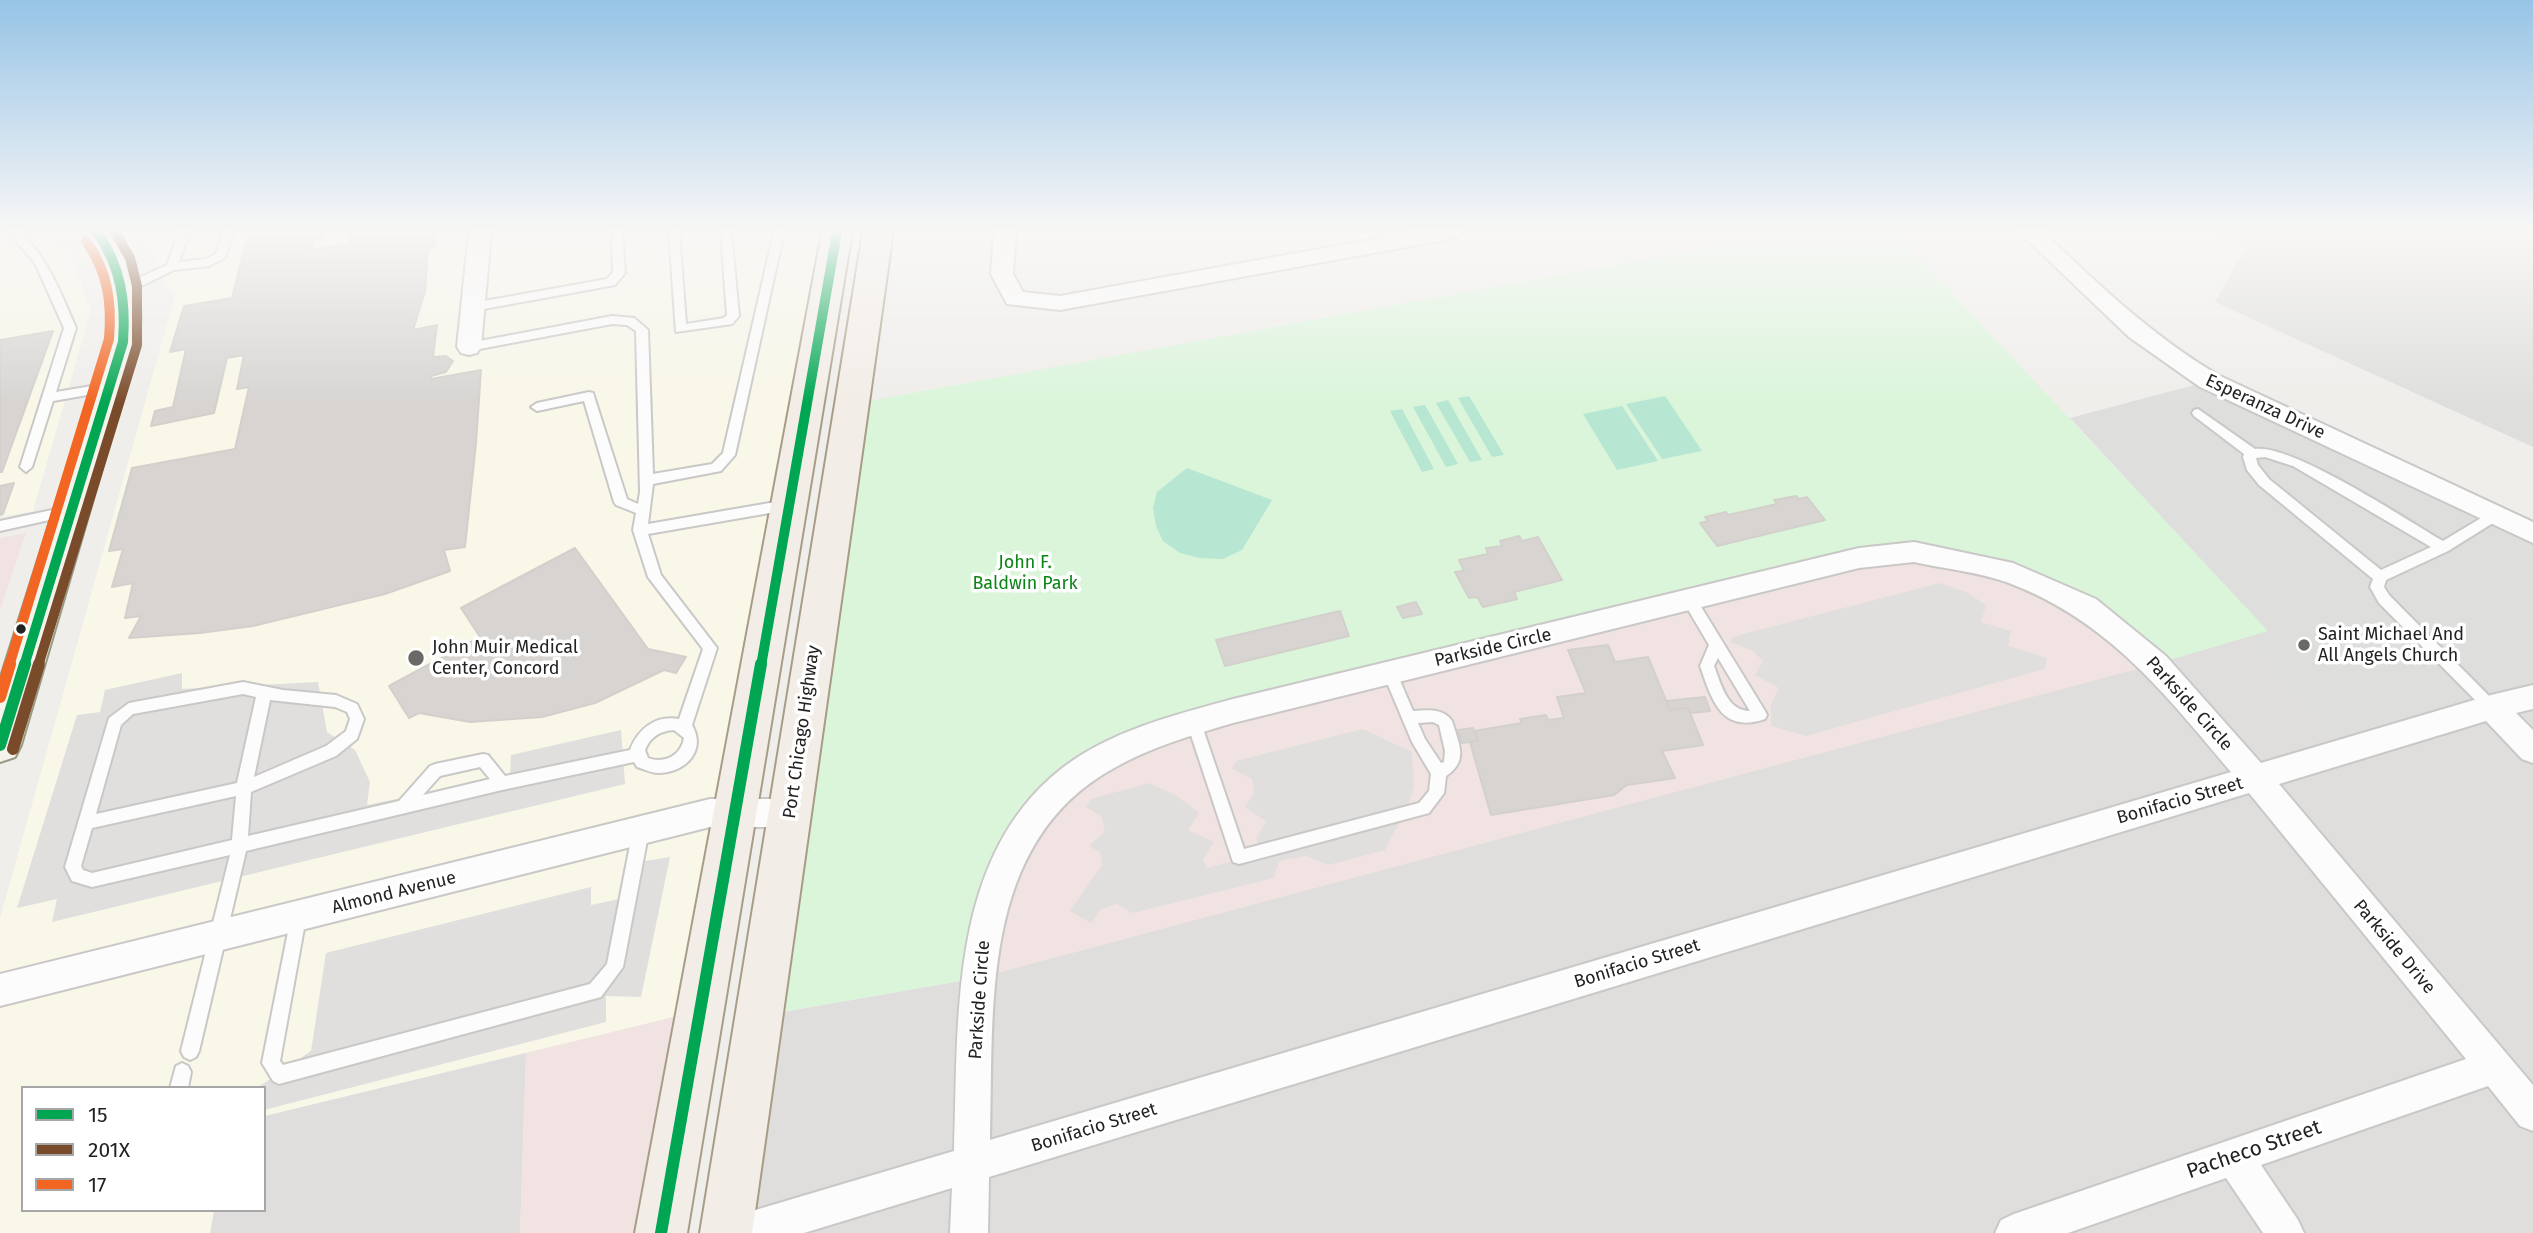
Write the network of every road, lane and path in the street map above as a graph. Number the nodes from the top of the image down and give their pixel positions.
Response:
1 (125, 289) edge
2 (54, 290) edge
3 (475, 290) edge
4 (569, 290) edge
5 (678, 290) edge
6 (731, 290) edge
7 (766, 290) edge
8 (826, 290) edge
9 (869, 290) edge
10 (1010, 290) edge
11 (1134, 290) edge
12 (2092, 290) edge
13 (473, 307) junction
14 (469, 347) joint
15 (111, 387) junction
16 (49, 397) junction
17 (537, 407) dead end
18 (2198, 412) dead end
19 (2253, 454) junction
20 (26, 467) dead end
21 (647, 480) junction
22 (787, 505) junction
23 (835, 506) junction
24 (72, 511) junction
25 (644, 511) junction
26 (2496, 515) junction
27 (0, 526) edge
28 (640, 530) junction
29 (2533, 533) edge
30 (2443, 547) junction
31 (2380, 577) junction
32 (1690, 601) junction
33 (1716, 646) junction
34 (13, 660) edge
35 (1390, 673) junction
36 (265, 691) junction
37 (2533, 697) edge
38 (2491, 707) junction
39 (1408, 717) junction
40 (1194, 723) junction
41 (684, 726) junction
42 (0, 745) edge
43 (2533, 750) edge
44 (638, 755) junction
45 (1439, 773) junction
46 (2256, 779) junction
47 (502, 783) junction
48 (244, 788) junction
49 (402, 808) junction
50 (733, 812) junction
51 (791, 813) junction
52 (85, 822) junction
53 (642, 830) junction
54 (240, 845) junction
55 (298, 917) junction
56 (216, 937) junction
57 (0, 990) edge
58 (190, 1051) dead end
59 (2493, 1067) junction
60 (2533, 1113) edge
61 (2234, 1157) junction
62 (972, 1164) junction
63 (661, 1233) edge
64 (726, 1233) edge
65 (742, 1233) edge
66 (969, 1233) edge
67 (2014, 1233) edge
68 (2285, 1233) edge

1 - 15 street
2 - 16 lane
3 - 13 street
4 - 13 lane
5 - 6 lane
7 - 21 lane
8 - 22 main road
9 - 23 main road, Port Chicago Highway
10 - 11 street
12 - 26 street, Esperanza Drive
13 - 14 street
14 - 21 lane
15 - 16 lane
15 - 24 street
16 - 20 lane
17 - 25 lane
18 - 19 lane
19 - 30 lane
19 - 31 lane
21 - 25 lane
22 - 23 main road
22 - 28 lane
22 - 50 main road
23 - 51 main road, Port Chicago Highway
24 - 27 lane
24 - 34 street
25 - 28 lane
26 - 29 street, Esperanza Drive
26 - 30 lane
28 - 41 lane
30 - 31 lane
31 - 38 lane
32 - 33 lane
32 - 35 street, Parkside Circle
32 - 46 street, Parkside Circle
33 - 33 lane
34 - 42 street
35 - 39 lane
35 - 40 street, Parkside Circle
36 - 48 lane
36 - 48 lane
36 - 52 lane
37 - 38 street, Bonifacio Street
38 - 43 street
38 - 46 street, Bonifacio Street
39 - 45 lane
39 - 45 lane
40 - 45 lane
40 - 62 street, Parkside Circle
41 - 44 lane
41 - 44 lane
44 - 47 lane
46 - 59 street, Parkside Drive
46 - 62 street, Bonifacio Street
47 - 49 lane
47 - 49 lane
48 - 52 lane
48 - 54 lane
49 - 54 lane
50 - 51 street, Almond Avenue
50 - 53 street, Almond Avenue
50 - 63 main road
51 - 64 main road, Port Chicago Highway
52 - 54 lane
53 - 55 street, Almond Avenue
53 - 55 lane
54 - 56 lane
55 - 56 street, Almond Avenue
56 - 57 street, Almond Avenue
56 - 58 lane
59 - 60 street, Parkside Drive
59 - 61 street, Pacheco Street
61 - 67 street, Pacheco Street
61 - 68 street
62 - 65 street, Bonifacio Street
62 - 66 street, Parkside Circle

